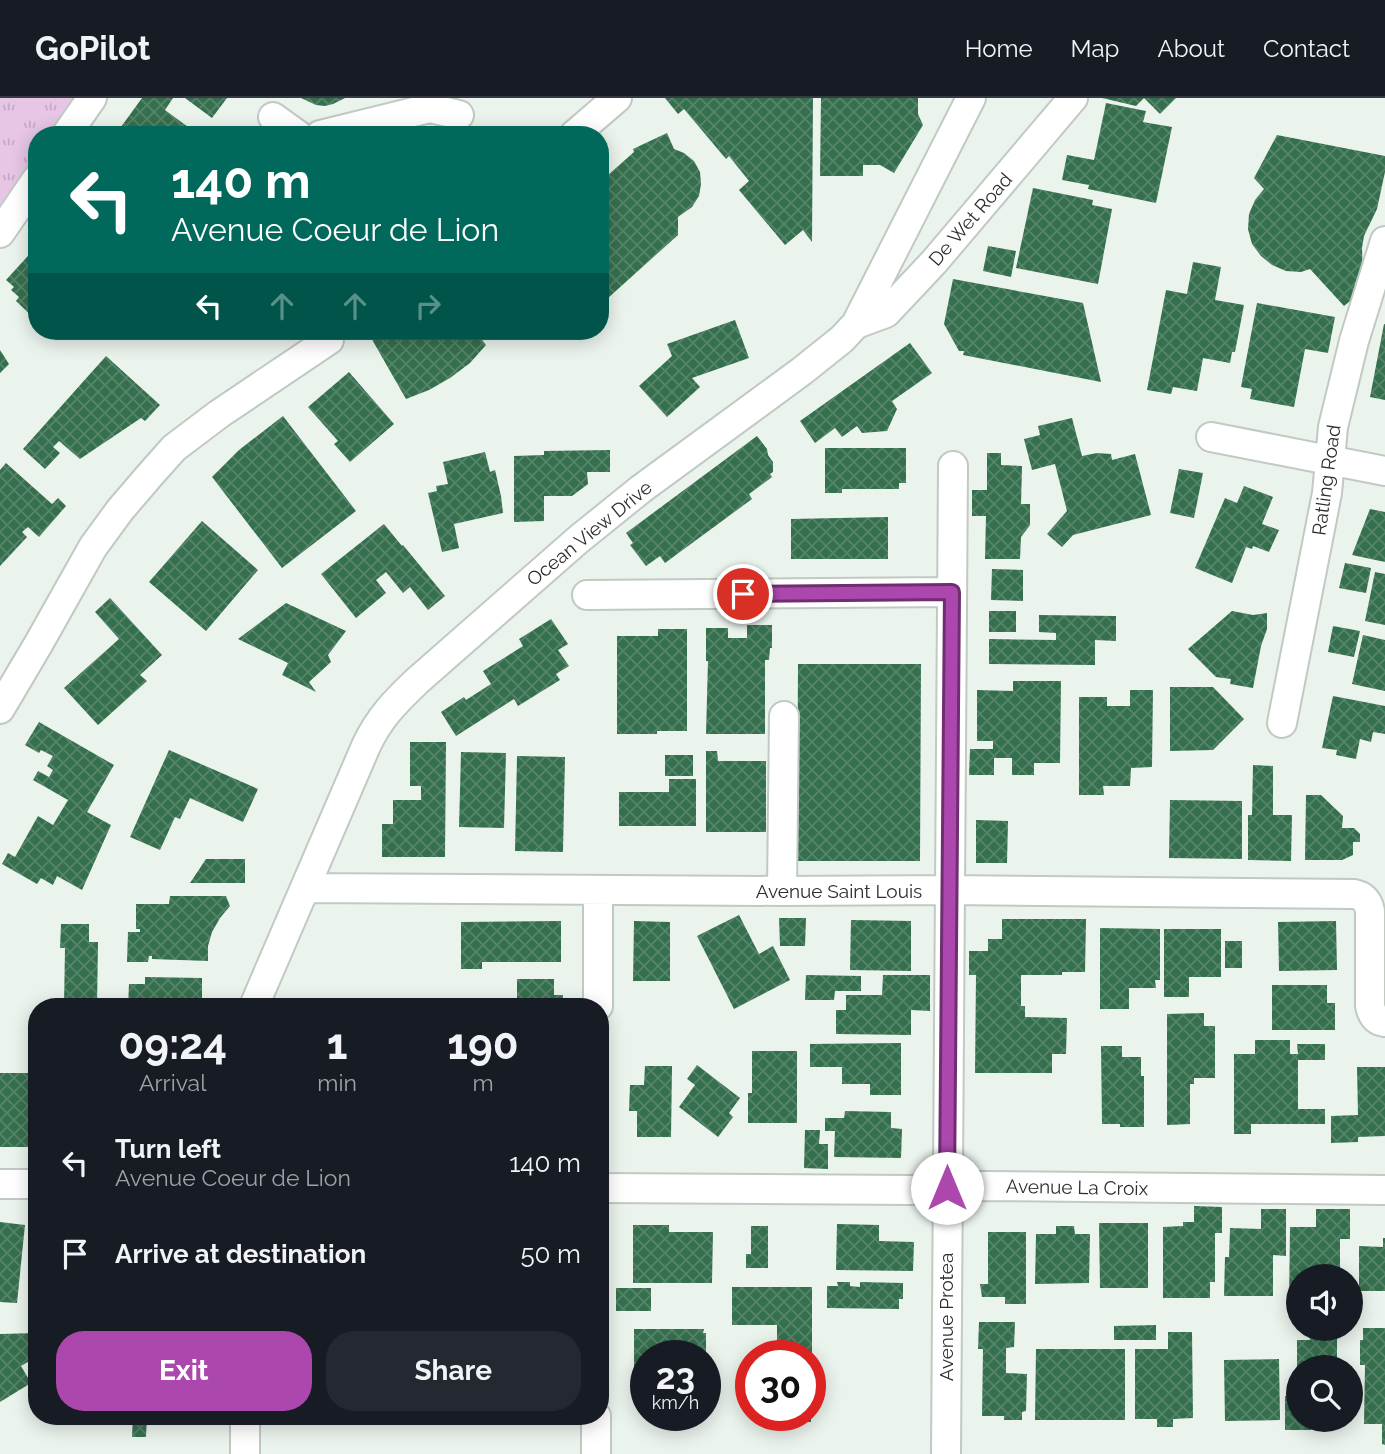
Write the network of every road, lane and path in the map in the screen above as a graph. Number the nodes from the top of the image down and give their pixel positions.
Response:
1 (92, 98) edge
2 (617, 98) edge
3 (971, 98) edge
4 (1073, 98) edge
5 (459, 116) edge
6 (273, 117) dead end
7 (72, 126) edge
8 (286, 126) edge
9 (355, 126) edge
10 (584, 126) edge
11 (28, 192) edge
12 (0, 233) edge
13 (1385, 241) edge
14 (856, 324) junction
15 (330, 340) dead end
16 (1211, 437) dead end
17 (1330, 460) junction
18 (953, 466) dead end
19 (1385, 471) edge
20 (952, 592) junction
21 (587, 595) dead end
22 (0, 709) edge
23 (784, 716) dead end
24 (1282, 723) dead end
25 (306, 888) junction
26 (949, 890) junction
27 (598, 891) junction
28 (782, 891) junction
29 (258, 998) edge
30 (598, 998) edge
31 (1385, 1022) edge
32 (0, 1184) edge
33 (28, 1184) edge
34 (609, 1188) edge
35 (947, 1188) junction
36 (1385, 1189) edge
37 (245, 1425) edge
38 (596, 1425) edge
39 (245, 1454) edge
40 (596, 1454) edge
41 (946, 1454) edge

1 - 7 street
2 - 10 street
3 - 14 street, Ocean View Drive
4 - 14 street, De Wet Road
5 - 9 street
6 - 8 street
11 - 12 street
13 - 17 street, Ratling Road
14 - 25 street, Ocean View Drive
15 - 22 street
16 - 17 street
17 - 19 street
17 - 24 street, Ratling Road
18 - 20 street, Avenue Protea
20 - 21 street
20 - 26 street, Avenue Protea
23 - 28 street
25 - 27 street, Avenue Saint Louis
25 - 29 street, Ocean View Drive
26 - 28 street, Avenue Saint Louis
26 - 31 street, Avenue Saint Louis
26 - 35 street, Avenue Protea
27 - 28 street, Avenue Saint Louis
27 - 30 street
32 - 33 street
34 - 35 street, Avenue La Croix
35 - 36 street, Avenue La Croix
35 - 41 street, Avenue Protea
37 - 39 street
38 - 40 street

